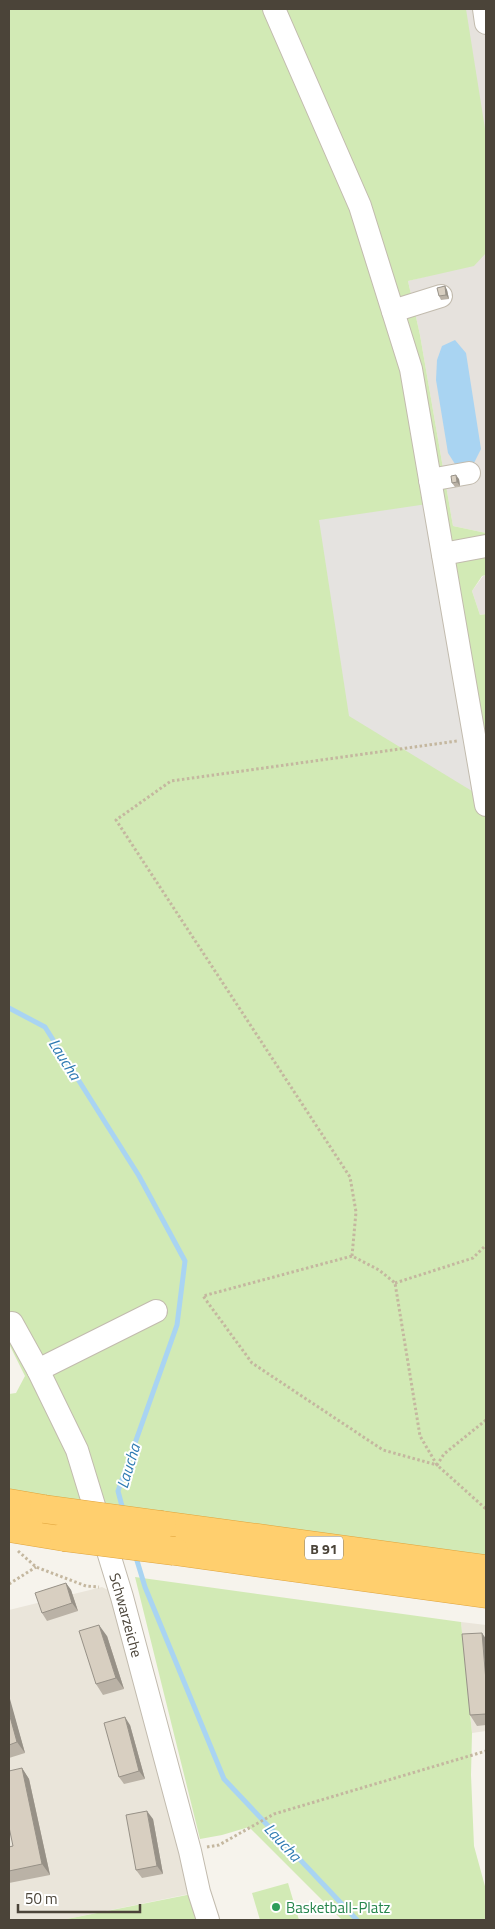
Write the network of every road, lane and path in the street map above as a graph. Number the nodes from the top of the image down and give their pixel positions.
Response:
1 (274, 9) edge
2 (484, 9) edge
3 (486, 23) edge
4 (441, 296) edge
5 (393, 311) junction
6 (469, 473) dead end
7 (430, 480) junction
8 (486, 546) edge
9 (443, 554) junction
10 (475, 738) junction
11 (486, 805) edge
12 (486, 1245) edge
13 (352, 1256) junction
14 (395, 1283) junction
15 (156, 1311) dead end
16 (12, 1323) dead end
17 (38, 1370) junction
18 (486, 1420) edge
19 (437, 1465) junction
20 (9, 1503) edge
21 (486, 1509) edge
22 (13, 1539) edge
23 (36, 1567) junction
24 (486, 1569) edge
25 (9, 1584) edge
26 (486, 1594) edge
27 (122, 1597) junction
28 (486, 1751) edge
29 (190, 1850) junction
30 (208, 1920) edge

1 - 5 street
2 - 3 street
4 - 5 street
5 - 7 street
6 - 7 street
7 - 9 street
8 - 9 street
9 - 10 street
10 - 11 street
10 - 13 path
12 - 14 path
13 - 14 path
13 - 19 path
14 - 19 path
15 - 17 street
16 - 17 street, Schwarzeiche
17 - 27 street, Schwarzeiche
18 - 19 path
19 - 21 path
20 - 24 highway, B 91, bridge
22 - 23 path
22 - 26 highway, B 91, bridge
23 - 25 path
23 - 27 path
27 - 29 street, Schwarzeiche
28 - 29 path
29 - 30 street, Schwarzeiche

